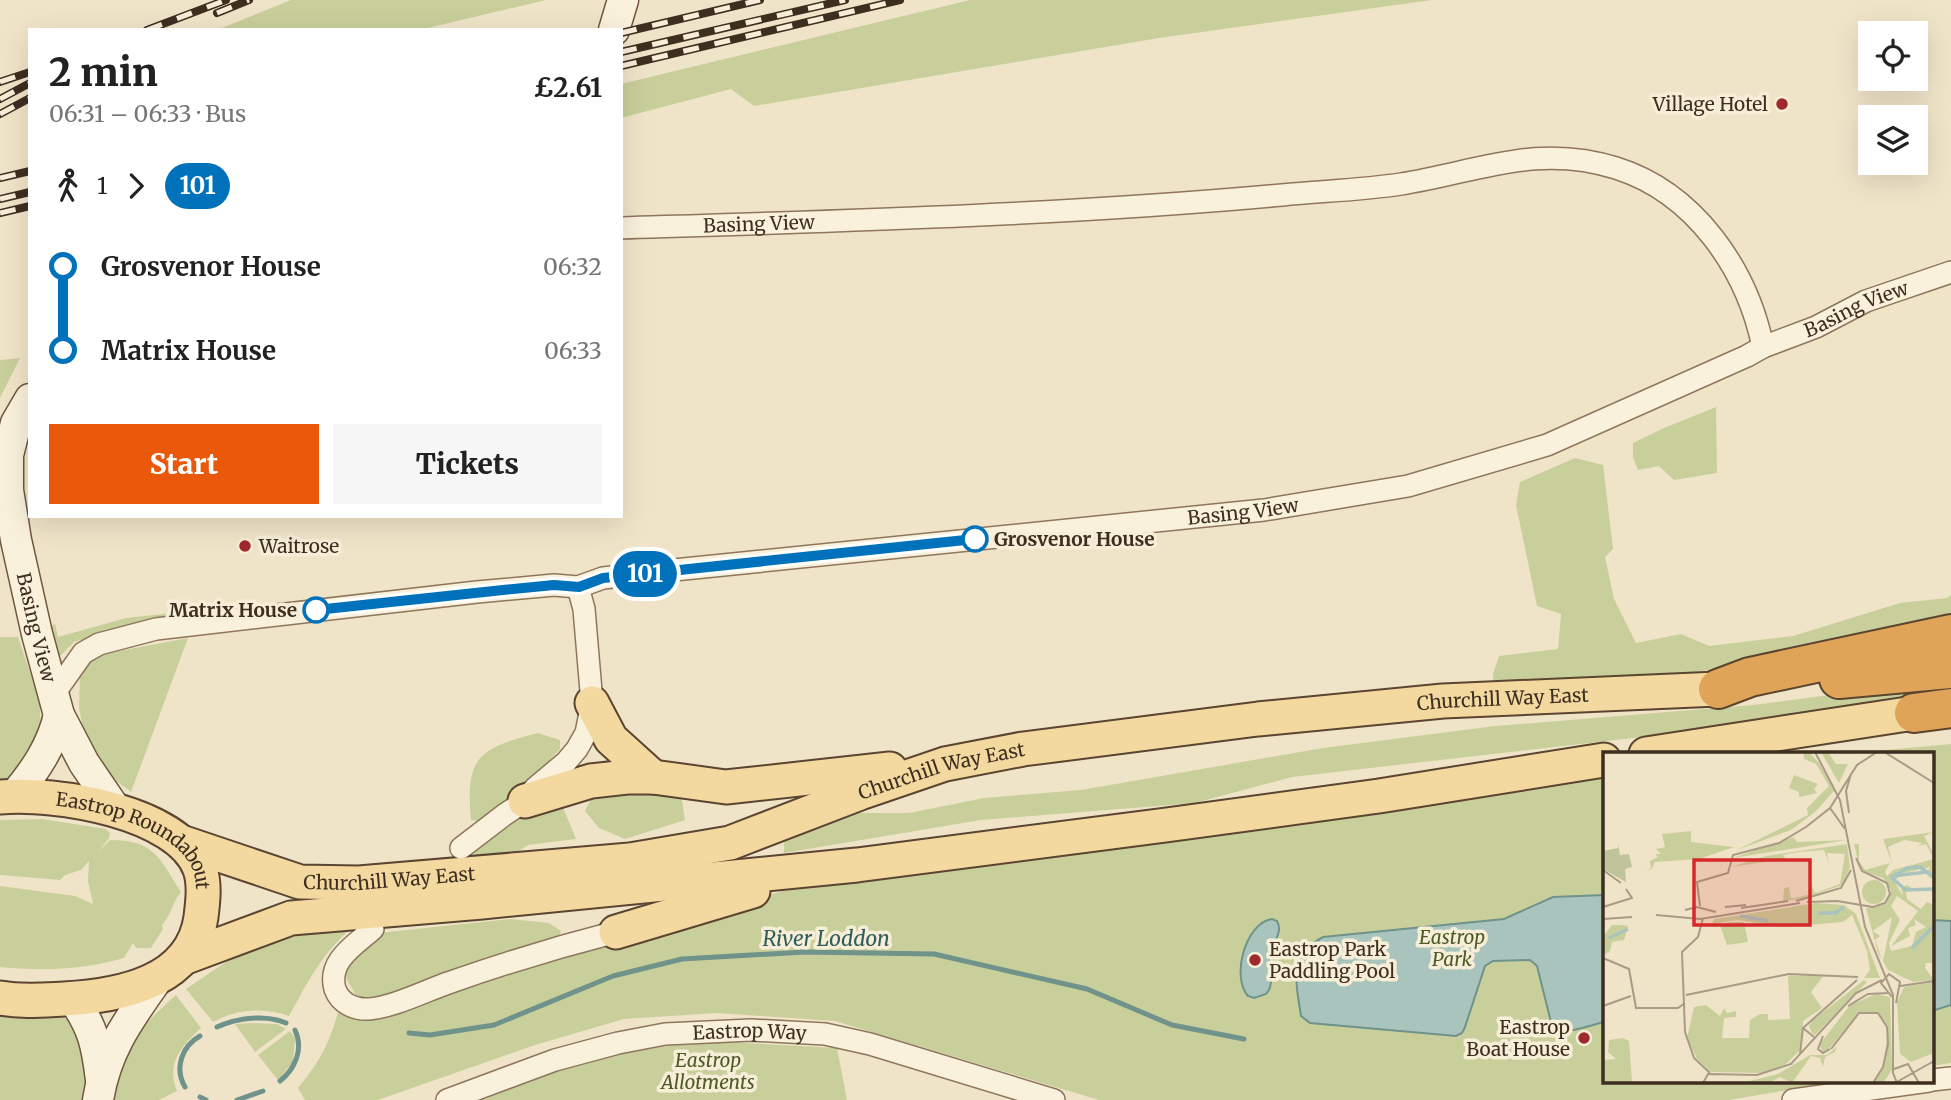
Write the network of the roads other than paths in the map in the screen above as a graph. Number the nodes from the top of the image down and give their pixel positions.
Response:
1 (623, 0) edge
2 (615, 28) edge
3 (623, 228) edge
4 (1951, 272) edge
5 (1763, 347) junction
6 (28, 403) edge
7 (579, 587) junction
8 (1951, 634) edge
9 (1951, 669) edge
10 (1718, 689) junction
11 (592, 703) junction
12 (56, 704) junction
13 (1951, 708) edge
14 (1914, 713) junction
15 (1951, 715) edge
16 (1659, 752) edge
17 (1603, 760) edge
18 (945, 764) junction
19 (653, 777) junction
20 (7, 797) edge
21 (525, 801) junction
22 (116, 810) junction
23 (181, 842) junction
24 (461, 848) dead end
25 (857, 865) junction
26 (373, 929) dead end
27 (616, 932) joint
28 (186, 957) junction
29 (158, 978) junction
30 (0, 998) edge
31 (72, 998) junction
32 (1924, 1082) edge
33 (100, 1092) edge
34 (447, 1100) edge
35 (1054, 1100) edge
36 (1793, 1100) edge

1 - 2 street
3 - 5 street, Basing View
4 - 5 street, Basing View
5 - 7 street, Basing View
6 - 12 street, Basing View
7 - 11 street
7 - 12 street, Basing View
8 - 10 highway
9 - 10 highway
10 - 18 main road, Churchill Way East
11 - 19 main road
11 - 21 street
12 - 20 street, Basing View
12 - 22 street, Basing View
13 - 14 highway
14 - 15 highway
14 - 16 main road
17 - 25 main road, Churchill Way East
18 - 19 main road
18 - 23 main road, Churchill Way East
19 - 21 main road
20 - 22 main road, Eastrop Roundabout
21 - 24 street
22 - 23 main road, Eastrop Roundabout
23 - 28 main road, Eastrop Roundabout
25 - 27 main road
25 - 28 main road, Churchill Way East
26 - 27 street
28 - 29 main road, Eastrop Roundabout
29 - 31 main road, Eastrop Roundabout
29 - 33 street
30 - 31 main road, Eastrop Roundabout
31 - 33 street
32 - 36 street
34 - 35 street, Eastrop Way

